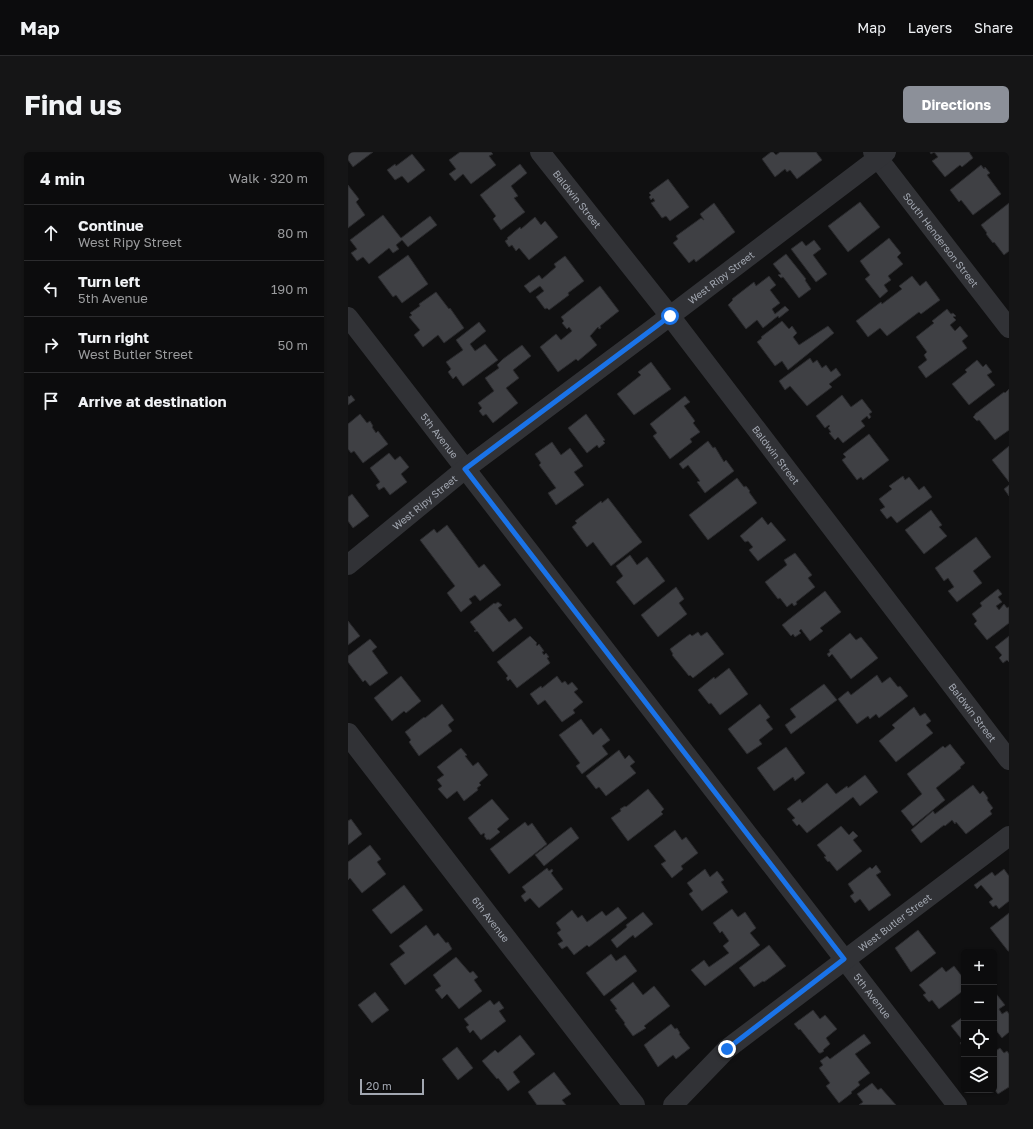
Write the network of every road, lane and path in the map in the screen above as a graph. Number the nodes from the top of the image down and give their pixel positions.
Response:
1 (540, 152) edge
2 (879, 154) edge
3 (670, 316) junction
4 (348, 318) edge
5 (1009, 328) edge
6 (465, 469) junction
7 (348, 565) edge
8 (348, 734) edge
9 (1009, 760) edge
10 (1009, 836) edge
11 (844, 959) junction
12 (634, 1105) edge
13 (673, 1105) edge
14 (957, 1105) edge

1 - 3 street, Baldwin Street
2 - 3 street, West Ripy Street
2 - 5 street, South Henderson Street
3 - 6 street, West Ripy Street
3 - 9 street, Baldwin Street
4 - 6 street, 5th Avenue
6 - 7 street, West Ripy Street
6 - 11 street, 5th Avenue
8 - 12 street, 6th Avenue
10 - 11 street, West Butler Street
11 - 13 street, West Butler Street
11 - 14 street, 5th Avenue

